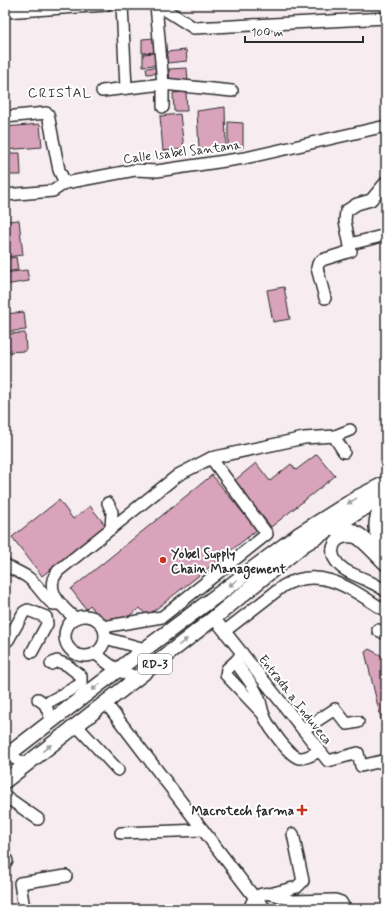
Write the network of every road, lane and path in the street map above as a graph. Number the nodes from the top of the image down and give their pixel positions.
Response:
1 (106, 5) edge
2 (122, 5) edge
3 (157, 5) edge
4 (5, 12) edge
5 (386, 18) edge
6 (163, 84) junction
7 (126, 88) junction
8 (102, 91) dead end
9 (232, 91) dead end
10 (163, 107) dead end
11 (5, 117) edge
12 (386, 126) edge
13 (386, 182) edge
14 (65, 183) junction
15 (5, 196) edge
16 (386, 235) edge
17 (350, 244) junction
18 (325, 298) dead end
19 (350, 430) dead end
20 (335, 436) junction
21 (344, 452) dead end
22 (210, 458) junction
23 (386, 482) edge
24 (386, 495) edge
25 (386, 501) edge
26 (108, 503) dead end
27 (332, 528) junction
28 (111, 529) junction
29 (362, 539) junction
30 (386, 546) edge
31 (386, 562) edge
32 (5, 565) edge
33 (386, 591) edge
34 (219, 594) junction
35 (61, 604) junction
36 (229, 605) junction
37 (386, 611) edge
38 (75, 618) junction
39 (214, 618) junction
40 (103, 627) junction
41 (225, 631) junction
42 (105, 638) junction
43 (8, 640) dead end
44 (145, 649) junction
45 (32, 652) dead end
46 (95, 653) junction
47 (240, 656) junction
48 (51, 664) dead end
49 (117, 670) junction
50 (138, 677) junction
51 (105, 702) junction
52 (264, 715) junction
53 (52, 721) junction
54 (358, 722) dead end
55 (76, 726) junction
56 (303, 730) junction
57 (319, 751) junction
58 (6, 755) edge
59 (386, 760) edge
60 (26, 764) junction
61 (118, 770) dead end
62 (5, 781) edge
63 (5, 796) edge
64 (38, 819) dead end
65 (203, 830) junction
66 (121, 833) dead end
67 (293, 834) dead end
68 (66, 876) dead end
69 (273, 894) junction
70 (255, 898) junction
71 (290, 901) junction
72 (24, 909) edge
73 (249, 909) edge
74 (266, 909) edge
75 (307, 909) edge
76 (345, 909) edge

1 - 4 street
2 - 7 street
3 - 5 street
3 - 6 street
6 - 7 street
6 - 9 street
6 - 10 street
7 - 8 street
11 - 14 street
12 - 14 street, Calle Isabel Santana
13 - 17 street
14 - 15 street, Calle Isabel Santana
16 - 17 street
17 - 18 street
19 - 20 street
20 - 21 street
20 - 22 street
22 - 28 street
22 - 40 street
23 -> 34 main road, RD-3
24 - 27 main road, RD-3
25 - 30 highway
26 - 28 street
27 - 29 highway
27 - 36 main road, RD-3
28 - 35 street
29 - 31 highway
29 - 33 street
32 - 35 street
34 - 36 main road
34 - 44 main road, RD-3
35 - 38 street
36 - 39 main road, RD-3
37 - 41 street
38 - 40 street
38 - 46 street
39 - 41 street, Entrada a Induveca
50 -> 39 main road, RD-3
40 - 42 street
41 - 47 street, Entrada a Induveca
42 - 44 street
42 - 46 street
43 - 45 street
44 - 49 main road, RD-3
46 - 49 street
47 - 52 street
47 - 52 street
47 - 56 street, Entrada a Induveca
48 - 53 street
49 - 50 street
49 -> 53 main road, RD-3
50 - 51 main road, RD-3
51 - 55 main road, RD-3
51 - 65 street
52 - 57 street
53 - 58 main road, RD-3
54 - 56 street
60 -> 55 main road, RD-3
55 - 61 street
56 - 57 street, Entrada a Induveca
57 - 59 street, Entrada a Induveca
58 - 60 street
60 - 62 main road, RD-3
63 - 64 street
65 - 66 street
65 - 70 street
67 - 69 street
68 - 72 street
69 - 70 street
69 - 71 street
70 - 73 street
70 - 74 street
71 - 75 street
71 - 76 street

